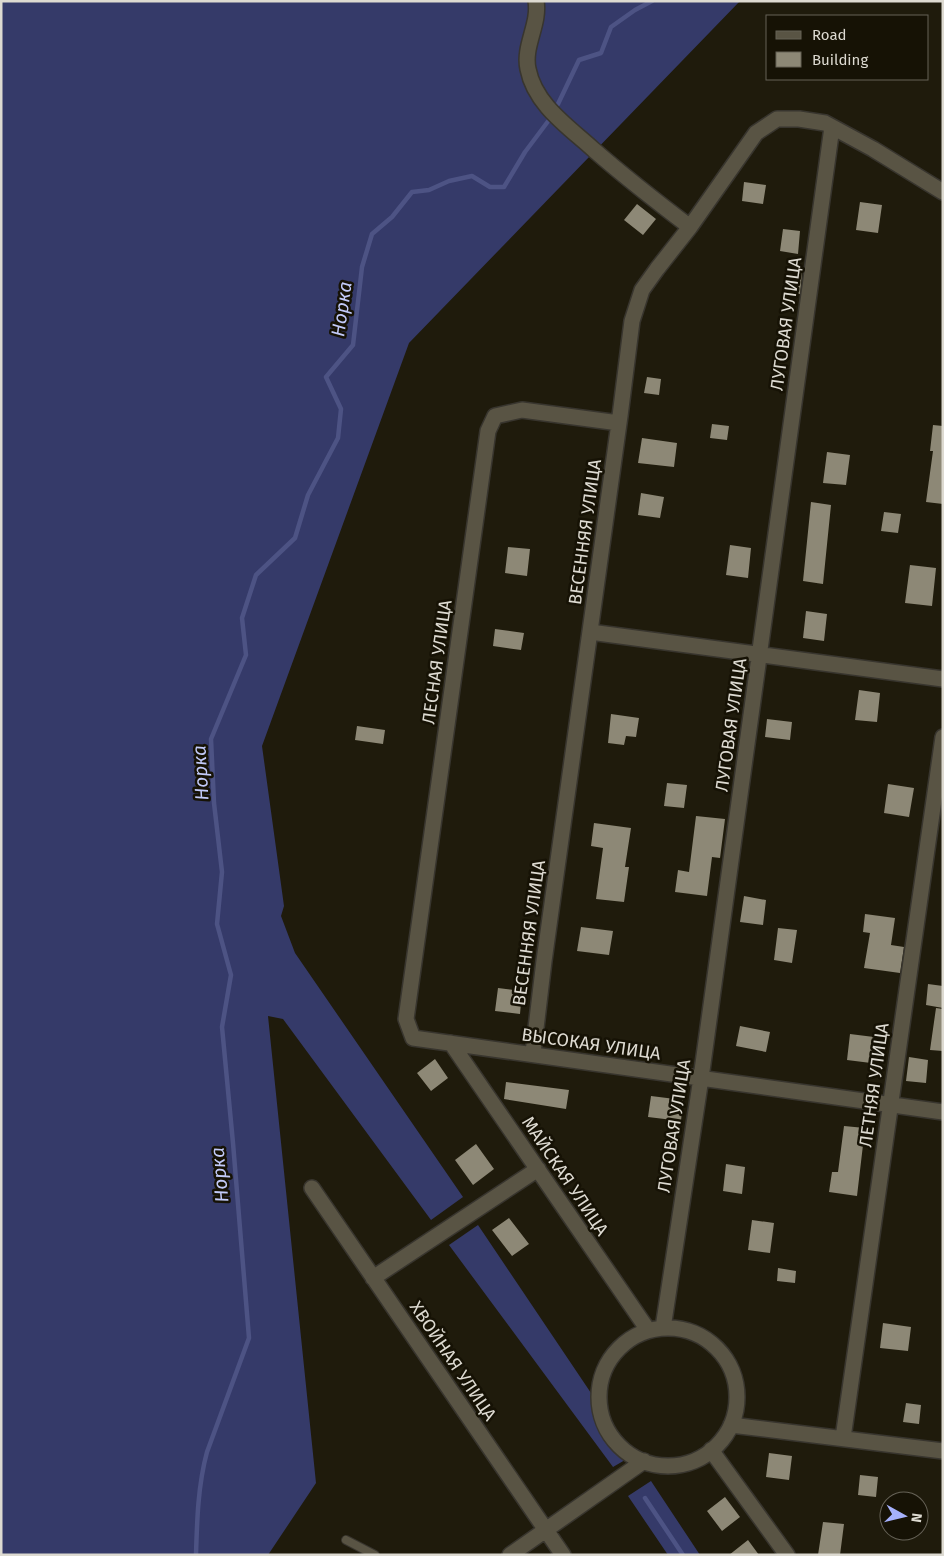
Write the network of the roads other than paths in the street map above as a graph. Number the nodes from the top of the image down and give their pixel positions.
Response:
1 (536, 1) edge
2 (832, 127) junction
3 (943, 192) edge
4 (690, 227) junction
5 (620, 423) junction
6 (590, 632) junction
7 (759, 655) junction
8 (943, 679) edge
9 (943, 738) edge
10 (413, 1038) joint
11 (451, 1043) junction
12 (533, 1053) junction
13 (701, 1078) junction
14 (890, 1105) junction
15 (943, 1112) edge
16 (538, 1169) junction
17 (312, 1188) dead end
18 (373, 1278) junction
19 (655, 1329) junction
20 (731, 1425) junction
21 (843, 1438) junction
22 (711, 1450) junction
23 (943, 1451) edge
24 (644, 1461) junction
25 (546, 1529) junction
26 (346, 1540) dead end
27 (375, 1555) edge
28 (510, 1555) edge
29 (563, 1555) edge
30 (787, 1555) edge

1 - 4 street
2 - 3 street, ВЕСЕННЯЯ УЛИЦА
2 - 4 street, ВЕСЕННЯЯ УЛИЦА
2 - 7 street, ЛУГОВАЯ УЛИЦА
4 - 5 street, ВЕСЕННЯЯ УЛИЦА
5 - 6 street, ВЕСЕННЯЯ УЛИЦА
5 - 10 street, ЛЕСНАЯ УЛИЦА
6 - 7 street
6 - 12 street, ВЕСЕННЯЯ УЛИЦА
7 - 8 street
7 - 13 street, ЛУГОВАЯ УЛИЦА
9 - 14 street, ЛЕТНЯЯ УЛИЦА
10 - 11 street, ВЫСОКАЯ УЛИЦА
11 - 12 street, ВЫСОКАЯ УЛИЦА
11 - 16 street, МАЙСКАЯ УЛИЦА
12 - 13 street, ВЫСОКАЯ УЛИЦА
13 - 14 street, ВЫСОКАЯ УЛИЦА
13 - 19 street, ЛУГОВАЯ УЛИЦА
14 - 15 street, ВЫСОКАЯ УЛИЦА
14 - 21 street, ЛЕТНЯЯ УЛИЦА
16 - 18 street
16 - 19 street, МАЙСКАЯ УЛИЦА
17 - 18 street, ХВОЙНАЯ УЛИЦА
18 - 25 street, ХВОЙНАЯ УЛИЦА
19 - 20 street
19 - 24 street
20 - 21 street
20 - 22 street
21 - 23 street
22 - 24 street
22 - 30 street
24 - 25 street
25 - 28 street
25 - 29 street, ХВОЙНАЯ УЛИЦА
26 - 27 lane

